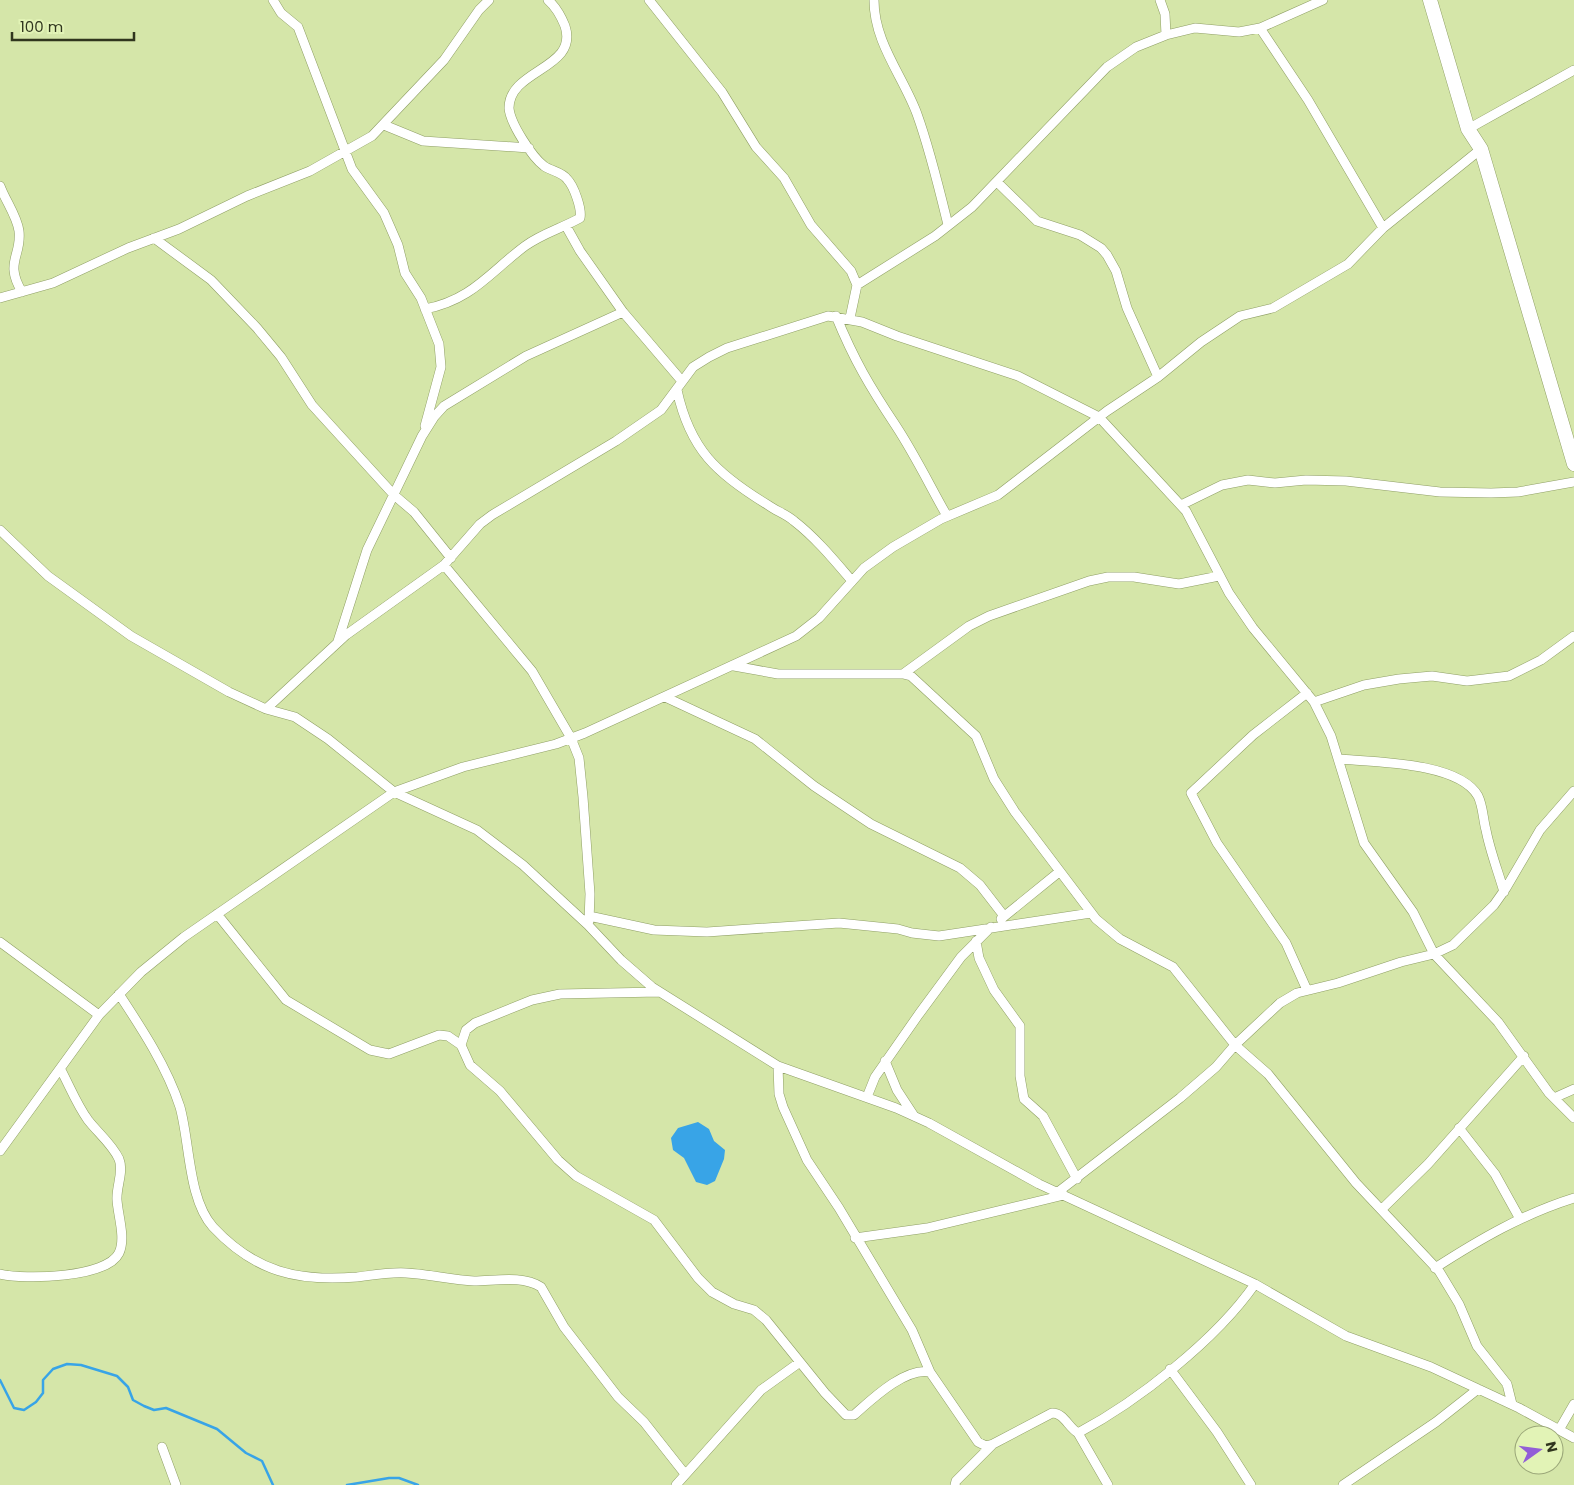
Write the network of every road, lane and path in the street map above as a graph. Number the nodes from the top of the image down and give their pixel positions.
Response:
1 (273, 0) edge
2 (489, 0) edge
3 (548, 0) edge
4 (649, 0) edge
5 (874, 0) edge
6 (1160, 0) edge
7 (1323, 0) edge
8 (1430, 0) edge
9 (1260, 28) junction
10 (1166, 35) junction
11 (1574, 70) edge
12 (384, 125) junction
13 (1468, 129) junction
14 (529, 148) junction
15 (1481, 149) junction
16 (345, 152) junction
17 (997, 182) junction
18 (0, 186) edge
19 (948, 225) junction
20 (566, 226) junction
21 (1384, 228) junction
22 (154, 238) junction
23 (857, 285) junction
24 (22, 292) junction
25 (0, 298) edge
26 (425, 309) junction
27 (623, 312) junction
28 (836, 316) junction
29 (850, 318) junction
30 (1158, 377) junction
31 (681, 380) junction
32 (677, 390) junction
33 (1099, 417) junction
34 (422, 436) junction
35 (1574, 464) edge
36 (1574, 482) edge
37 (394, 495) junction
38 (1181, 505) junction
39 (947, 516) junction
40 (0, 530) edge
41 (451, 558) junction
42 (444, 565) junction
43 (1219, 576) junction
44 (852, 581) junction
45 (1574, 636) edge
46 (337, 643) junction
47 (734, 666) junction
48 (903, 674) junction
49 (1307, 693) junction
50 (665, 697) junction
51 (1314, 702) junction
52 (266, 709) junction
53 (572, 738) junction
54 (1339, 760) junction
55 (1574, 791) edge
56 (394, 792) junction
57 (1059, 872) junction
58 (1504, 892) junction
59 (1091, 913) junction
60 (217, 914) junction
61 (1004, 916) junction
62 (589, 921) junction
63 (992, 927) junction
64 (976, 941) junction
65 (0, 942) edge
66 (1434, 954) junction
67 (1307, 990) junction
68 (660, 992) junction
69 (119, 994) junction
70 (99, 1015) junction
71 (461, 1045) junction
72 (1235, 1045) junction
73 (1524, 1056) junction
74 (885, 1061) junction
75 (778, 1066) junction
76 (61, 1070) junction
77 (1574, 1090) edge
78 (866, 1097) junction
79 (1554, 1098) junction
80 (914, 1116) junction
81 (1574, 1118) edge
82 (1459, 1128) junction
83 (0, 1151) edge
84 (1077, 1179) junction
85 (1061, 1193) junction
86 (1574, 1198) edge
87 (1382, 1209) junction
88 (1520, 1219) junction
89 (855, 1238) junction
90 (1435, 1268) junction
91 (0, 1274) edge
92 (1255, 1284) junction
93 (800, 1362) junction
94 (1170, 1369) junction
95 (930, 1372) junction
96 (1478, 1389) junction
97 (1512, 1404) junction
98 (1574, 1404) edge
99 (1550, 1425) edge
100 (1562, 1425) edge
101 (1078, 1433) junction
102 (993, 1444) junction
103 (162, 1447) dead end
104 (685, 1474) junction
105 (176, 1485) edge
106 (676, 1485) edge
107 (955, 1485) edge
108 (1108, 1485) edge
109 (1250, 1485) edge
110 (1343, 1485) edge

1 - 16 street
2 - 12 street
3 - 14 street
4 - 23 street
5 - 19 street
6 - 10 street
7 - 9 street
8 - 13 main road
9 - 10 street
9 - 21 street
10 - 17 street
11 - 13 street
12 - 14 street
12 - 16 street
13 - 15 main road
14 - 20 street
15 - 21 street
15 - 35 main road
16 - 22 street
16 - 26 street
17 - 19 street
17 - 30 street
18 - 24 street
19 - 23 street
20 - 26 street
20 - 27 street
21 - 30 street
22 - 24 street
22 - 37 street
23 - 29 street
24 - 25 street
26 - 34 street
27 - 31 street
27 - 34 street
28 - 29 street
28 - 31 street
28 - 39 street
29 - 33 street
30 - 33 street
31 - 32 street
32 - 41 street
32 - 44 street
33 - 38 street
33 - 39 street
34 - 37 street
36 - 38 street
37 - 41 street
37 - 46 street
38 - 43 street
39 - 44 street
40 - 52 street
41 - 42 street
42 - 46 street
42 - 53 street
43 - 48 street
43 - 49 street
44 - 47 street
45 - 51 street
46 - 52 street
47 - 48 street
47 - 50 street
48 - 57 street
49 - 51 street
49 - 67 street
50 - 53 street
50 - 61 street
51 - 54 street
52 - 56 street
53 - 56 street
53 - 62 street
54 - 58 street
54 - 66 street
55 - 58 street
56 - 60 street
56 - 62 street
57 - 59 street
57 - 61 street
58 - 66 street
59 - 63 street
59 - 72 street
60 - 69 street
60 - 71 street
61 - 63 street
62 - 63 street
62 - 68 street
63 - 64 street
64 - 74 street
64 - 84 street
65 - 70 street
66 - 67 street
66 - 73 street
67 - 72 street
68 - 71 street
68 - 75 street
69 - 70 street
69 - 104 street
70 - 76 street
71 - 93 street
72 - 84 street
72 - 87 street
73 - 79 street
73 - 82 street
74 - 78 street
74 - 80 street
75 - 78 street
75 - 89 street
76 - 83 street
76 - 91 street
77 - 79 street
78 - 80 street
79 - 81 street
80 - 85 street
82 - 87 street
82 - 88 street
84 - 85 street
85 - 89 street
85 - 92 street
86 - 88 street
87 - 90 street
88 - 90 street
89 - 95 street
90 - 97 street
92 - 94 street
92 - 96 street
93 - 95 street
93 - 104 street
94 - 101 street
94 - 109 street
95 - 102 street
96 - 97 street
96 - 110 street
97 - 99 street
98 - 100 street
101 - 102 street
101 - 108 street
102 - 107 street
103 - 105 street
104 - 106 street

